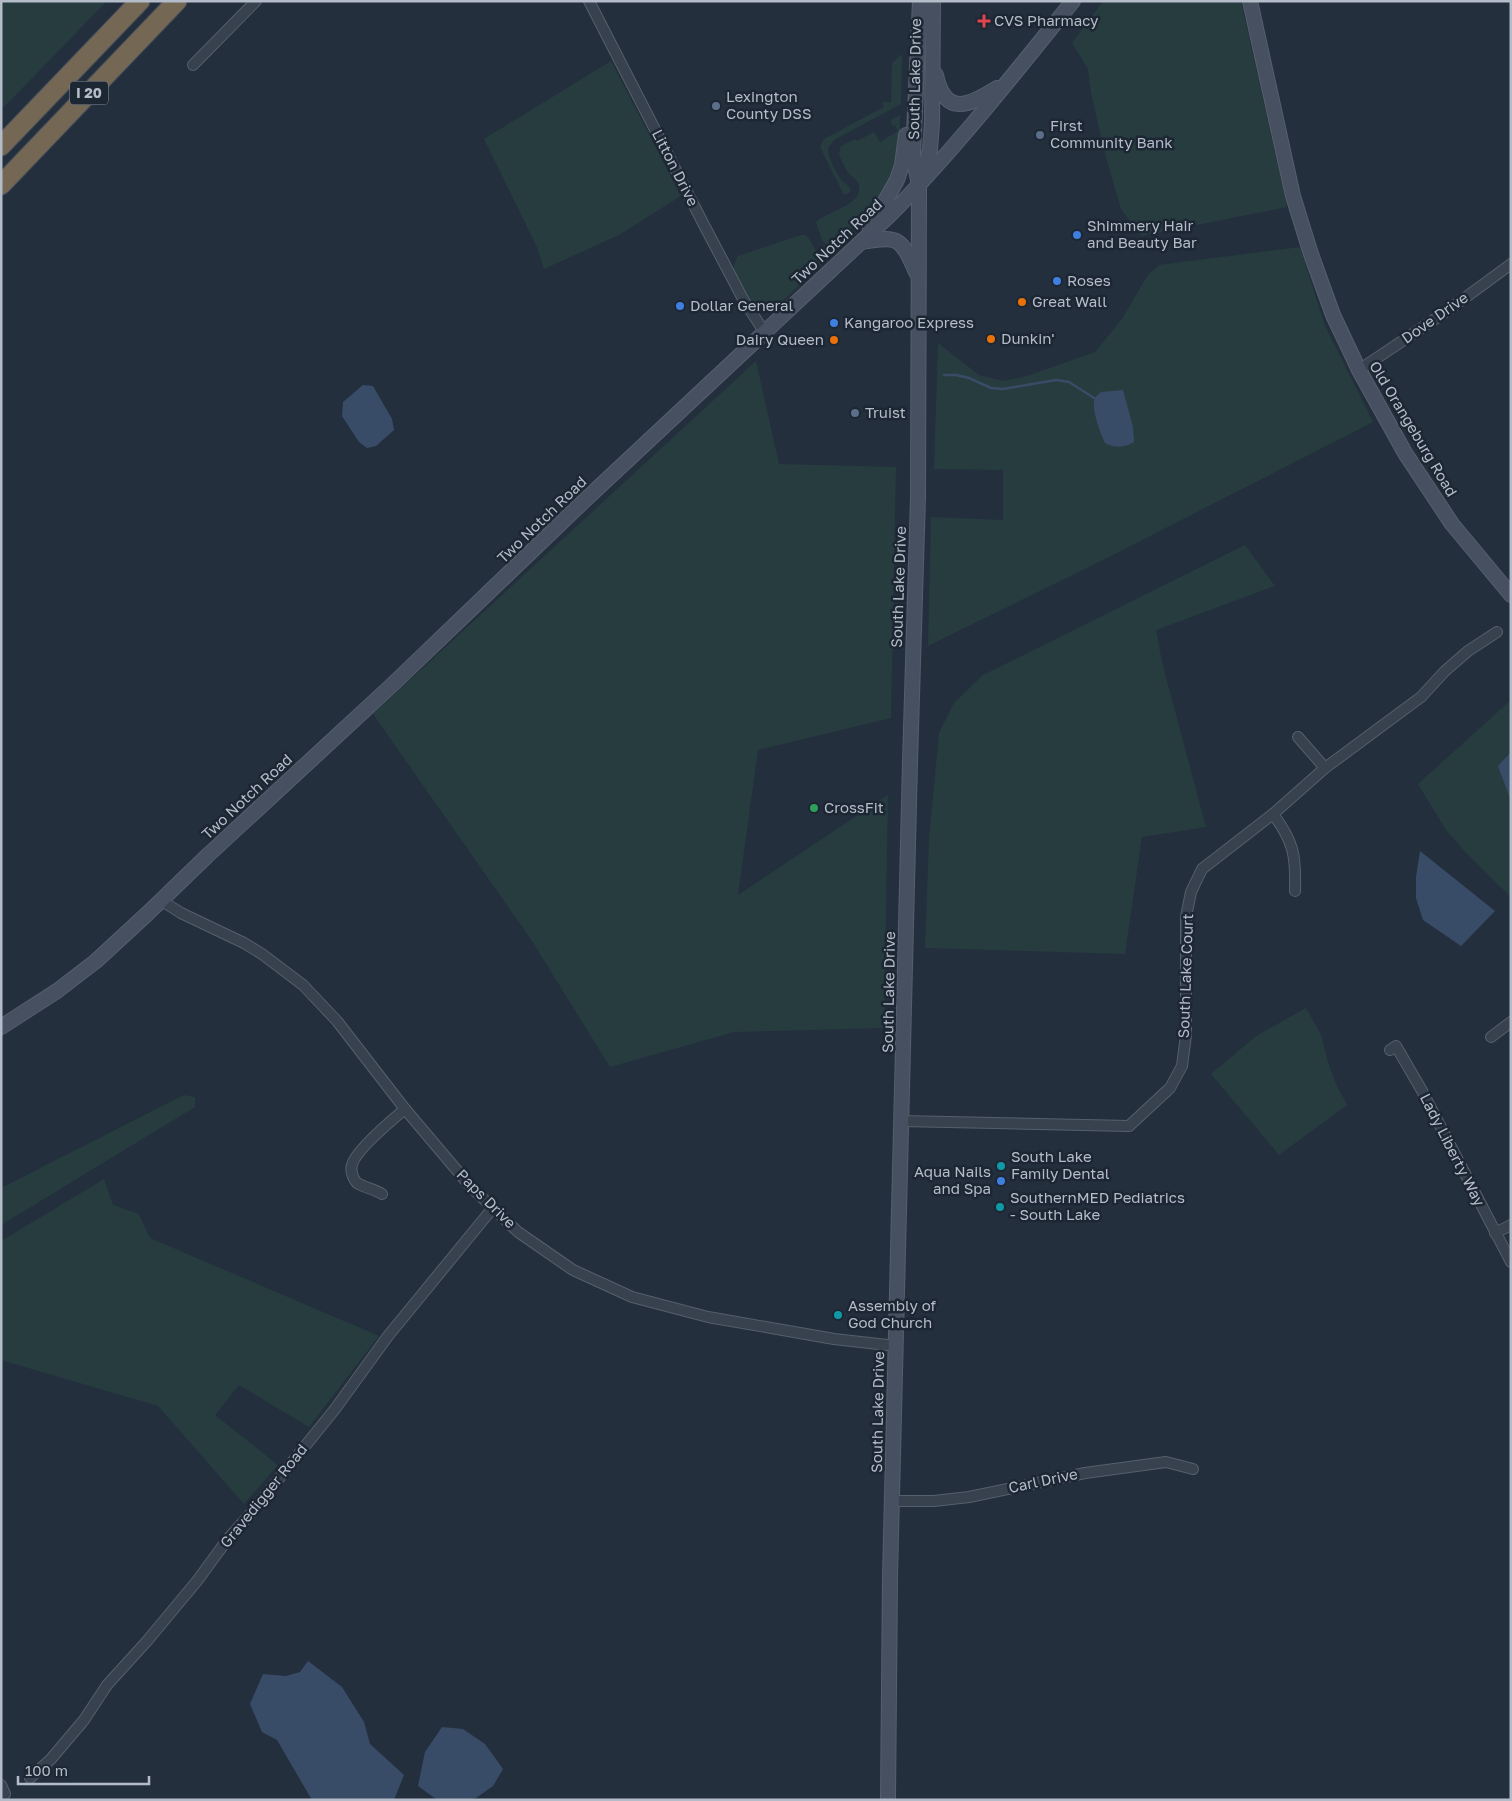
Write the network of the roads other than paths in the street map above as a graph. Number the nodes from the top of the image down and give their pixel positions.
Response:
1 (140, 1) edge
2 (177, 1) edge
3 (256, 1) edge
4 (589, 1) edge
5 (920, 1) edge
6 (933, 1) edge
7 (1073, 1) edge
8 (1250, 1) edge
9 (931, 50) junction
10 (193, 65) dead end
11 (1009, 80) junction
12 (916, 104) junction
13 (1, 146) edge
14 (1, 185) edge
15 (919, 185) junction
16 (862, 242) junction
17 (1511, 264) edge
18 (920, 280) junction
19 (765, 333) junction
20 (1359, 370) junction
21 (1510, 592) edge
22 (1497, 632) dead end
23 (1298, 737) dead end
24 (1326, 768) junction
25 (1273, 814) junction
26 (1295, 891) dead end
27 (162, 901) junction
28 (1511, 1022) edge
29 (1, 1027) edge
30 (1492, 1037) dead end
31 (1390, 1050) dead end
32 (405, 1109) junction
33 (902, 1121) junction
34 (382, 1194) dead end
35 (492, 1209) junction
36 (1511, 1225) edge
37 (1495, 1233) junction
38 (1511, 1262) edge
39 (896, 1346) junction
40 (1193, 1469) dead end
41 (893, 1501) junction
42 (30, 1778) dead end
43 (888, 1800) edge

1 - 13 highway, I 20
2 - 14 highway, I 20
3 - 10 street
4 - 19 street, Litton Drive
5 - 12 main road, South Lake Drive
6 - 9 main road, South Lake Drive
7 - 11 main road, Two Notch Road
8 - 20 main road, Old Orangeburg Road
9 - 11 main road
9 - 15 main road, South Lake Drive
11 - 15 main road, Two Notch Road
12 - 15 main road, South Lake Drive
12 - 16 main road
15 - 16 main road, Two Notch Road
15 - 18 main road, South Lake Drive
16 - 18 main road
16 - 19 main road, Two Notch Road
17 - 20 street, Dove Drive
18 - 33 main road, South Lake Drive
19 - 27 main road, Two Notch Road
20 - 21 main road, Old Orangeburg Road
22 - 24 street, South Lake Court
23 - 24 street
24 - 25 street, South Lake Court
25 - 26 street
25 - 33 street, South Lake Court
27 - 29 main road, Two Notch Road
27 - 32 street, Paps Drive
28 - 30 street
31 - 37 street, Lady Liberty Way
32 - 34 street
32 - 35 street, Paps Drive
33 - 39 main road, South Lake Drive
35 - 39 street, Paps Drive
35 - 42 street, Gravedigger Road
36 - 37 street
37 - 38 street, Lady Liberty Way
39 - 41 main road, South Lake Drive
40 - 41 street, Carl Drive
41 - 43 main road, South Lake Drive

